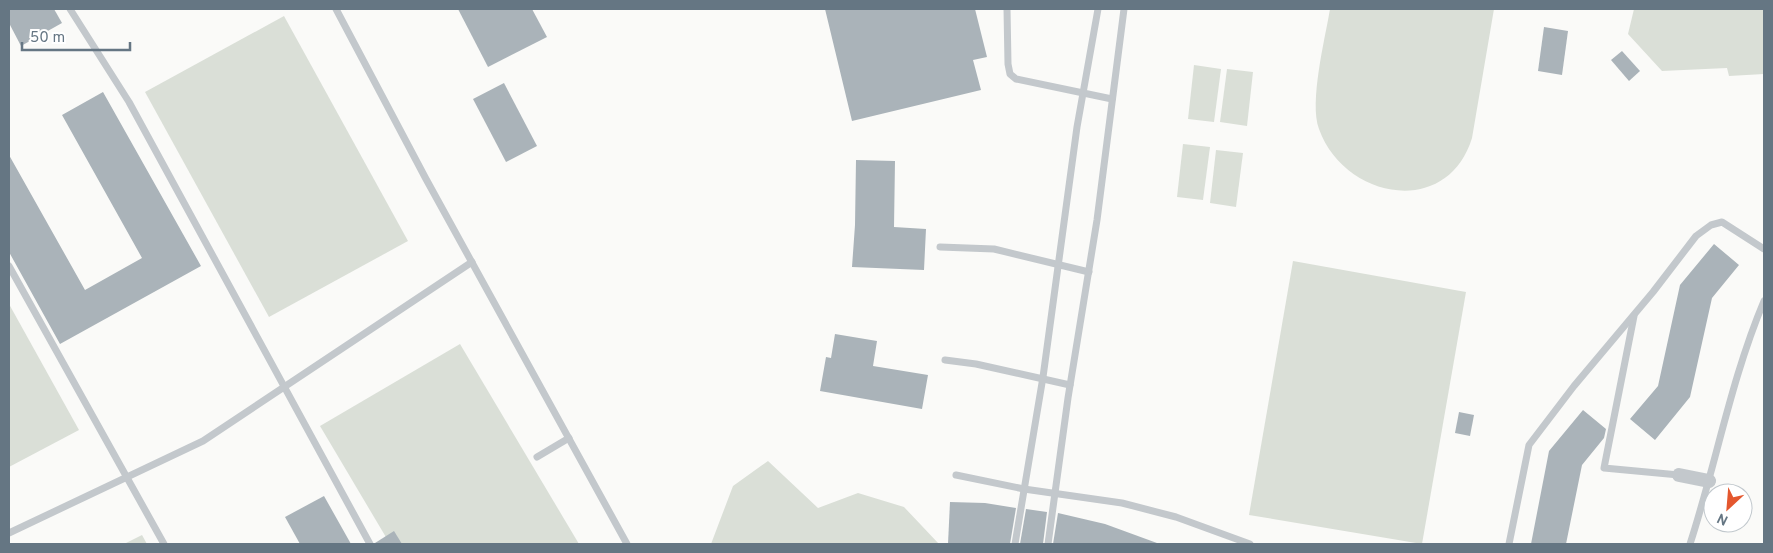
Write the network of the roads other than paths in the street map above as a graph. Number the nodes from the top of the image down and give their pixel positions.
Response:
1 (70, 9) edge
2 (336, 9) edge
3 (1007, 9) edge
4 (1098, 9) edge
5 (1124, 9) edge
6 (1082, 92) junction
7 (1112, 99) junction
8 (940, 247) dead end
9 (1764, 249) edge
10 (472, 262) junction
11 (1059, 264) junction
12 (9, 266) edge
13 (1089, 272) junction
14 (1764, 301) edge
15 (1635, 314) junction
16 (945, 360) dead end
17 (1043, 377) junction
18 (1070, 384) junction
19 (285, 388) junction
20 (569, 438) junction
21 (537, 457) dead end
22 (956, 475) dead end
23 (1679, 475) joint
24 (125, 476) junction
25 (1709, 481) junction
26 (1024, 489) junction
27 (1055, 493) junction
28 (9, 533) edge
29 (164, 544) edge
30 (370, 544) edge
31 (627, 544) edge
32 (1015, 544) edge
33 (1048, 544) edge
34 (1250, 544) edge
35 (1509, 544) edge
36 (1690, 544) edge

1 - 19 lane
2 - 10 lane
3 - 6 lane
4 - 6 lane
5 - 7 lane
6 - 7 lane
6 - 11 lane
7 - 13 lane
8 - 11 lane
9 - 15 lane
10 - 19 lane
10 - 20 lane
11 - 13 lane
11 - 17 lane
12 - 24 lane
13 - 18 lane
14 - 25 lane
15 - 23 lane
15 - 35 lane
16 - 17 lane
17 - 18 lane
17 - 26 lane
18 - 27 lane
19 - 24 lane
19 - 30 lane
20 - 21 lane
20 - 31 lane
22 - 26 lane
23 - 25 street
24 - 28 lane
24 - 29 lane
25 - 36 lane
26 - 27 lane
26 - 32 lane
27 - 33 lane
27 - 34 lane

